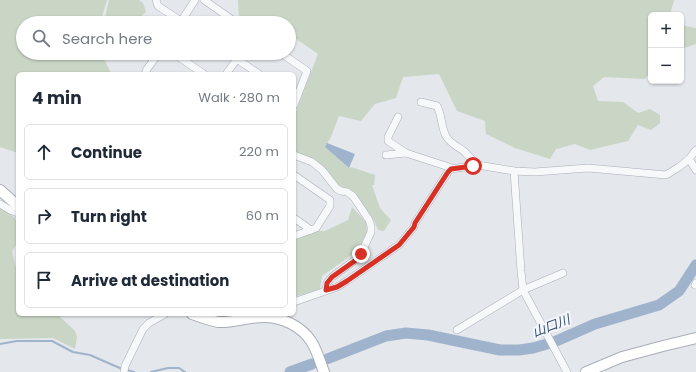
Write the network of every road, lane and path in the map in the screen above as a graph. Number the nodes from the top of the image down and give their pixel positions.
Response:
1 (156, 0) edge
2 (195, 0) edge
3 (204, 0) edge
4 (173, 16) edge
5 (186, 16) edge
6 (227, 16) edge
7 (154, 60) edge
8 (183, 60) edge
9 (236, 60) edge
10 (238, 60) edge
11 (291, 60) edge
12 (146, 72) edge
13 (201, 72) edge
14 (227, 72) edge
15 (256, 72) edge
16 (296, 98) edge
17 (421, 102) dead end
18 (398, 117) dead end
19 (696, 150) edge
20 (406, 153) junction
21 (386, 155) dead end
22 (296, 156) edge
23 (689, 159) junction
24 (478, 166) junction
25 (451, 169) junction
26 (696, 170) edge
27 (514, 171) junction
28 (296, 176) edge
29 (0, 190) edge
30 (0, 204) edge
31 (16, 204) edge
32 (16, 212) edge
33 (296, 219) edge
34 (311, 230) junction
35 (296, 235) edge
36 (563, 273) dead end
37 (326, 290) junction
38 (523, 290) junction
39 (296, 301) edge
40 (161, 316) edge
41 (198, 316) edge
42 (260, 316) edge
43 (269, 316) edge
44 (457, 330) dead end
45 (696, 338) edge
46 (125, 369) edge
47 (324, 372) edge
48 (567, 372) edge
49 (586, 372) edge

1 - 4 street
2 - 5 street
3 - 6 street
7 - 12 street
8 - 13 street
9 - 14 street
10 - 15 street
11 - 16 street
17 - 24 street
18 - 20 street
19 - 23 street
20 - 21 street
20 - 25 street
22 - 37 street
23 - 26 street
23 - 27 street
24 - 25 street
24 - 27 street
25 - 37 street
27 - 38 street
28 - 34 street
29 - 31 main road
30 - 32 street
33 - 34 street
34 - 35 street
36 - 38 street
37 - 39 street
38 - 44 street
38 - 48 street
40 - 46 street
41 - 42 main road
43 - 47 main road
45 - 49 main road

